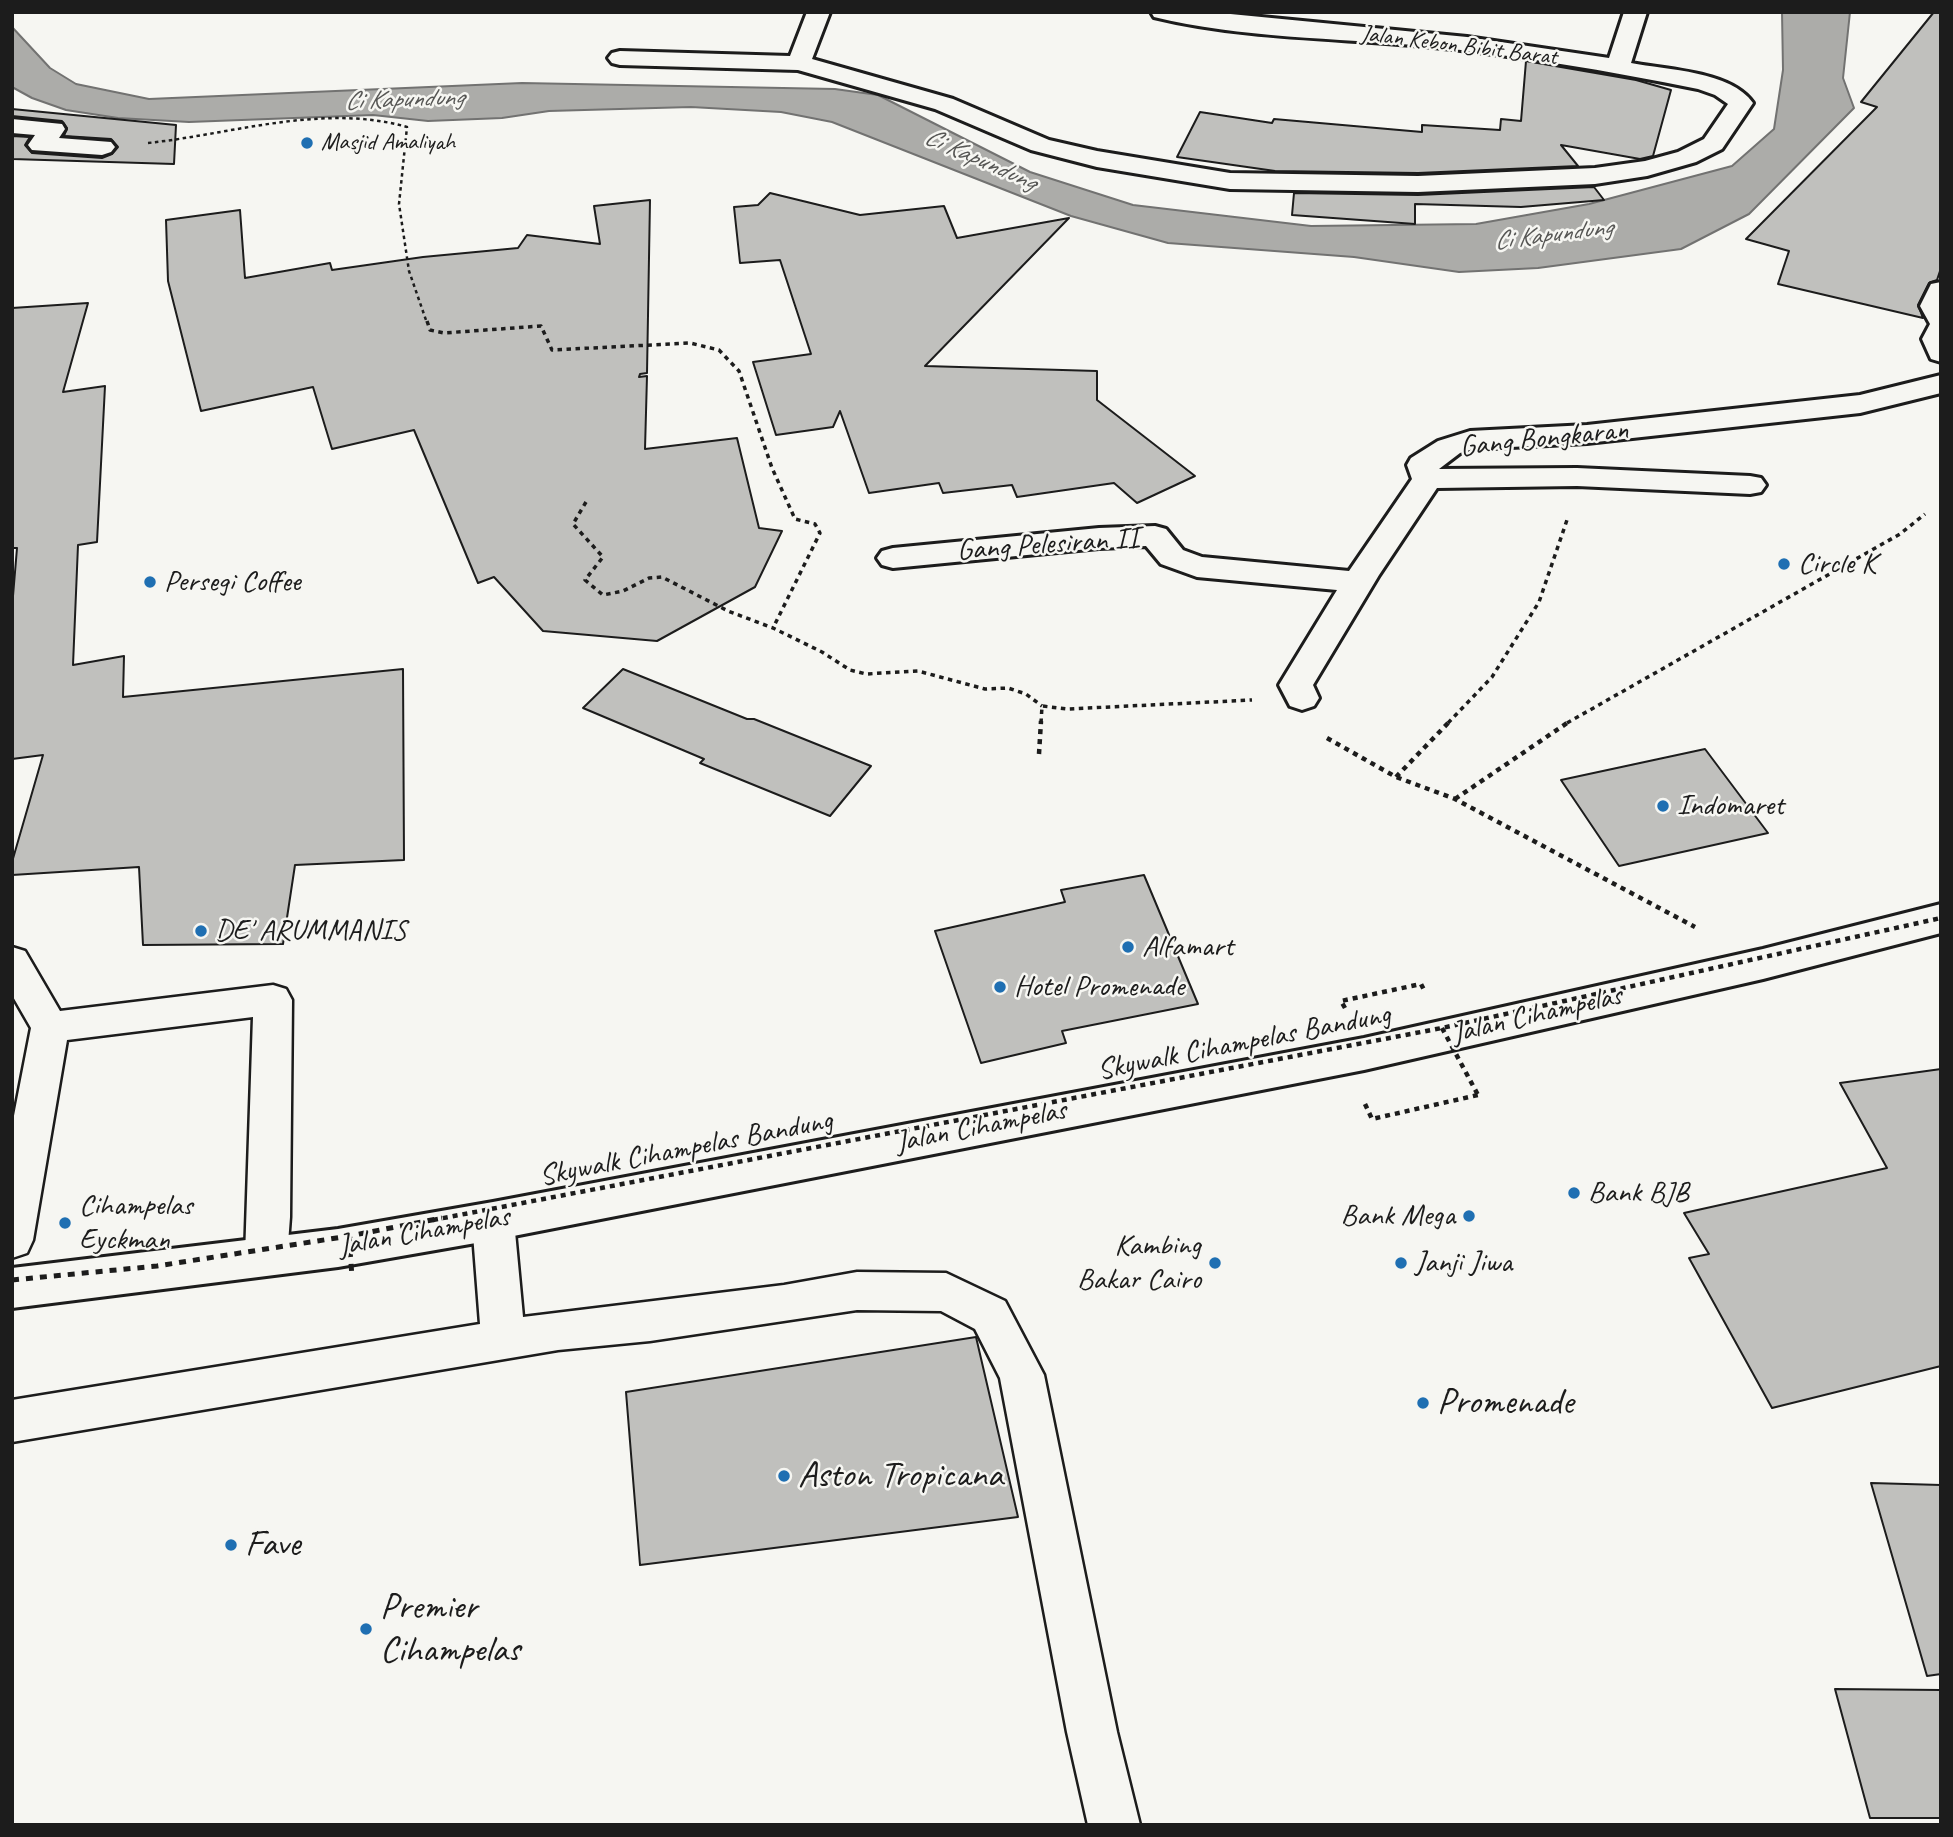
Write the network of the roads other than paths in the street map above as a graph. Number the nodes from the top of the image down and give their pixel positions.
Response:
1 (818, 12) edge
2 (1163, 12) edge
3 (1636, 12) edge
4 (1375, 24) edge
5 (620, 58) dead end
6 (799, 63) junction
7 (1618, 67) junction
8 (12, 127) edge
9 (102, 146) road end
10 (1941, 290) edge
11 (1941, 320) edge
12 (1941, 328) edge
13 (1941, 353) edge
14 (1941, 384) edge
15 (1428, 479) junction
16 (1751, 485) dead end
17 (892, 558) dead end
18 (1359, 582) junction
19 (1302, 698) road end
20 (1941, 918) edge
21 (12, 961) edge
22 (50, 1027) junction
23 (494, 1221) junction
24 (12, 1240) edge
25 (266, 1257) junction
26 (12, 1288) edge
27 (503, 1340) junction
28 (12, 1421) edge
29 (1114, 1825) edge

1 - 6 street
2 - 4 street, Jalan Kebon Bibit Barat
3 - 7 street
4 - 7 street, Jalan Kebon Bibit Barat
5 - 6 street
6 - 7 street, Jalan Kebon Bibit Barat
8 - 9 street
10 - 11 street
12 - 13 street
14 - 15 street, Gang Bongkaran
15 - 16 street
15 - 18 street, Gang Bongkaran
17 - 18 street, Gang Pelesiran II
18 - 19 street, Gang Bongkaran
20 - 23 street, Jalan Cihampelas
21 - 22 lane
22 - 24 lane
22 - 25 lane
23 - 25 street, Jalan Cihampelas
23 - 27 lane
25 - 26 street, Jalan Cihampelas
27 - 28 lane
27 - 29 lane

